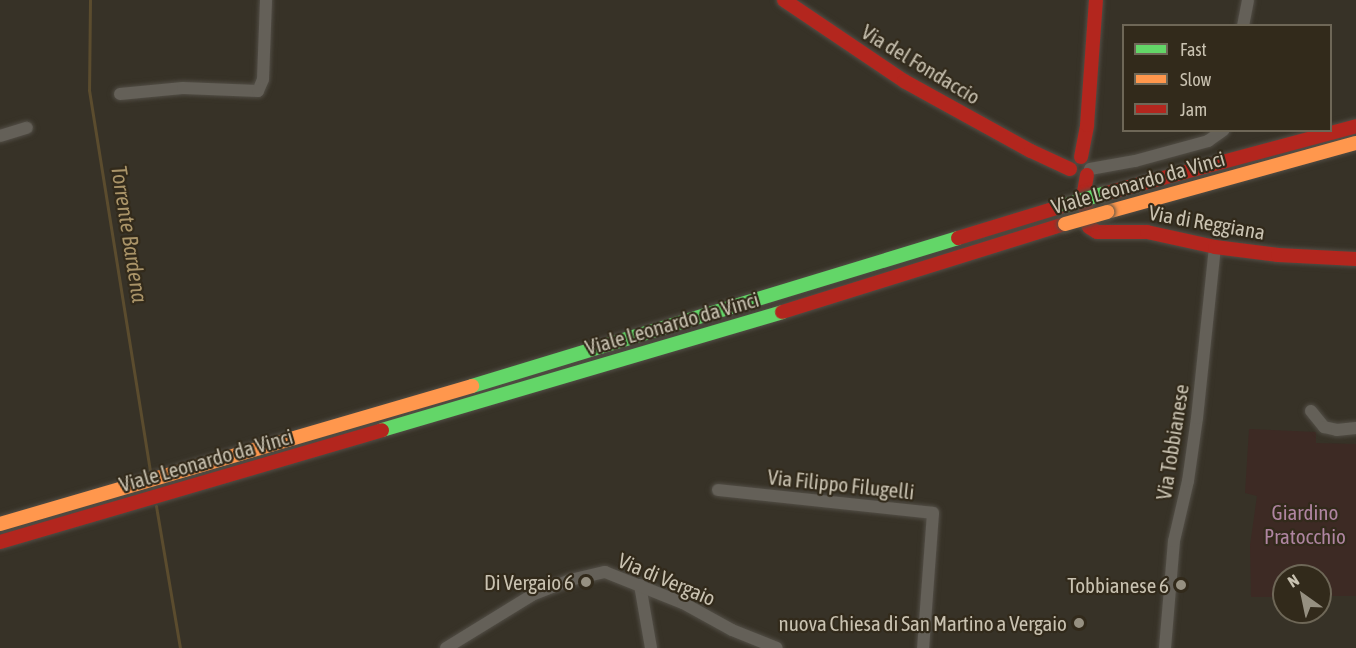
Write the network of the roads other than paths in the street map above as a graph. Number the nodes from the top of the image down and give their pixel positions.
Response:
1 (266, 0) edge
2 (784, 0) edge
3 (1095, 0) edge
4 (1248, 0) edge
5 (1243, 24) edge
6 (120, 94) dead end
7 (1356, 126) edge
8 (27, 128) dead end
9 (1221, 132) edge
10 (0, 136) edge
11 (1356, 144) edge
12 (1081, 166) junction
13 (1215, 247) junction
14 (1356, 259) edge
15 (1311, 411) dead end
16 (1356, 429) edge
17 (718, 490) dead end
18 (0, 524) edge
19 (0, 542) edge
20 (640, 585) junction
21 (1167, 646) edge
22 (446, 648) edge
23 (651, 648) edge
24 (777, 648) edge
25 (923, 648) edge

1 - 6 street
2 - 12 main road, Via del Fondaccio
3 - 12 main road
4 - 5 street
7 - 18 main road, Viale Leonardo da Vinci, bridge
8 - 10 street
9 - 12 street
11 - 19 main road, Viale Leonardo da Vinci, bridge
12 - 13 main road, Via di Reggiana
13 - 14 main road, Via di Reggiana
13 - 21 street, Via Tobbianese
15 - 16 street
17 - 25 street, Via Filippo Filugelli
20 - 22 street, Via di Vergaio
20 - 23 street
20 - 24 street, Via di Vergaio

